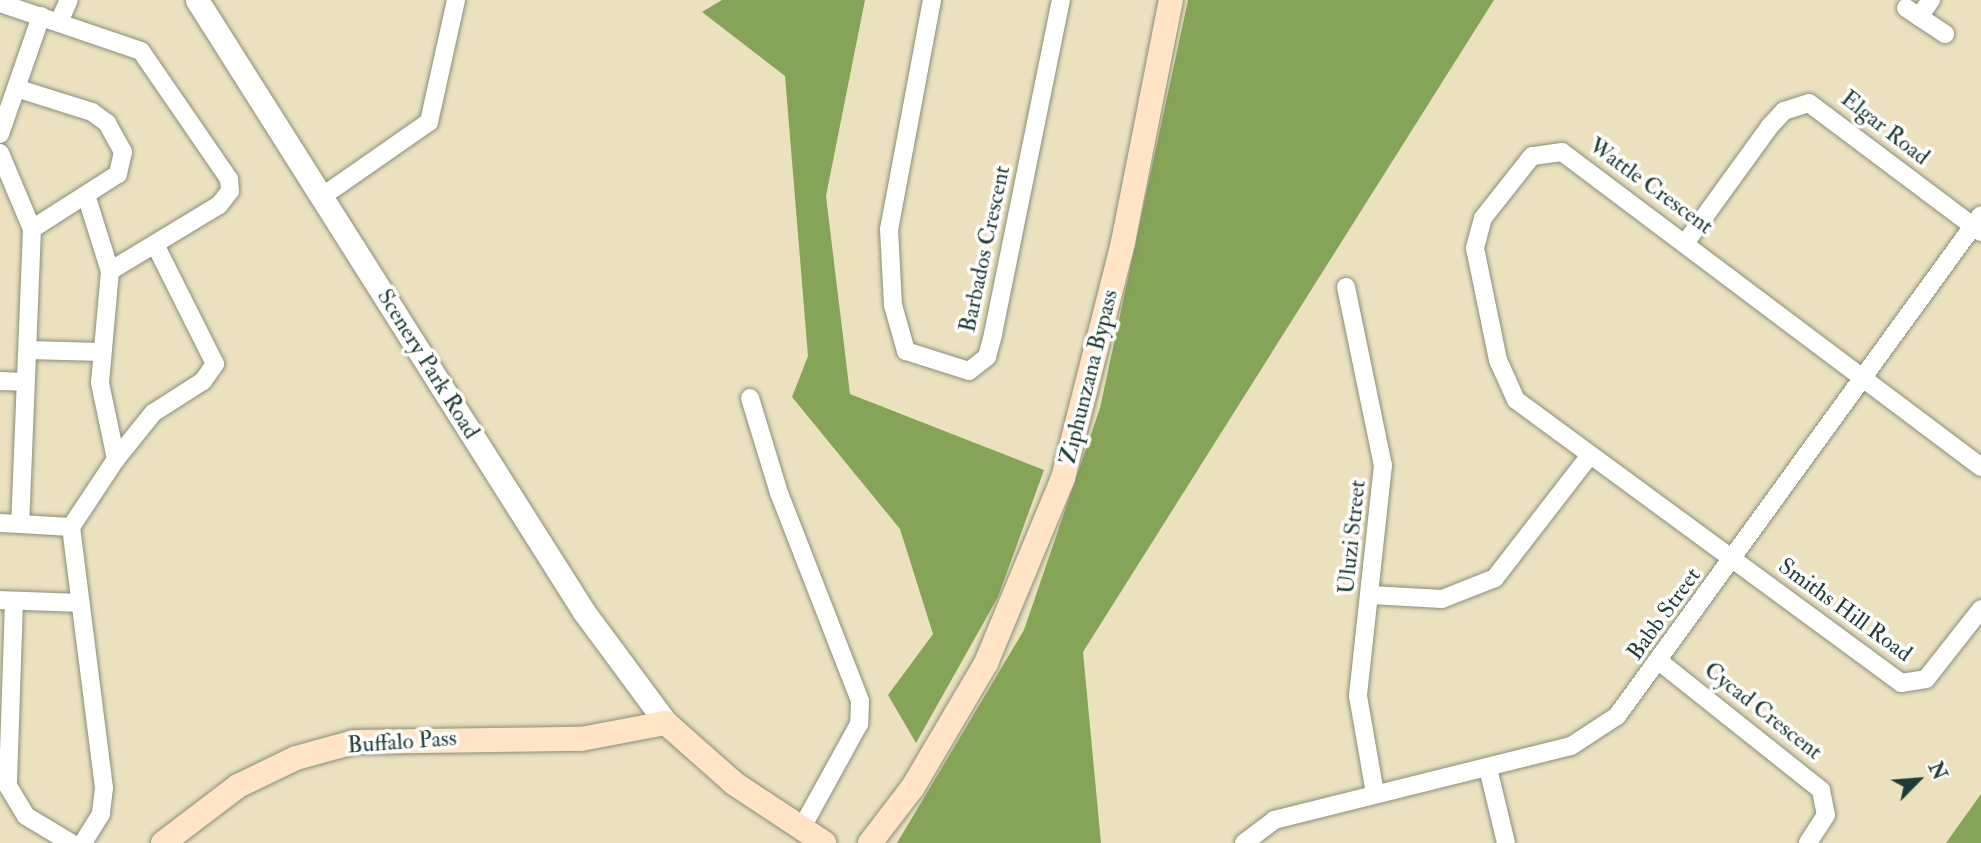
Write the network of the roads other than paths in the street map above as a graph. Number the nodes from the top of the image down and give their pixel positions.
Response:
1 (69, 0) edge
2 (456, 0) edge
3 (932, 0) edge
4 (1061, 0) edge
5 (1171, 0) edge
6 (1931, 0) edge
7 (0, 3) edge
8 (205, 4) edge
9 (41, 16) junction
10 (59, 22) junction
11 (1945, 34) dead end
12 (19, 89) junction
13 (0, 134) edge
14 (0, 153) edge
15 (86, 195) junction
16 (320, 198) junction
17 (1978, 224) edge
18 (32, 229) junction
19 (1686, 242) junction
20 (155, 244) junction
21 (110, 271) junction
22 (1346, 287) dead end
23 (28, 349) junction
24 (102, 352) junction
25 (1864, 378) junction
26 (0, 381) edge
27 (25, 383) junction
28 (750, 398) dead end
29 (1590, 455) junction
30 (116, 459) junction
31 (1981, 467) edge
32 (0, 523) edge
33 (20, 524) junction
34 (71, 527) junction
35 (1734, 560) junction
36 (1371, 595) junction
37 (7, 600) edge
38 (80, 603) junction
39 (1981, 608) edge
40 (1660, 662) junction
41 (666, 723) junction
42 (1488, 768) junction
43 (907, 783) junction
44 (1375, 793) junction
45 (801, 829) junction
46 (71, 843) edge
47 (83, 843) edge
48 (163, 843) edge
49 (824, 843) edge
50 (850, 843) edge
51 (870, 843) edge
52 (1244, 843) edge
53 (1506, 843) edge
54 (1808, 843) edge

1 - 10 street
2 - 16 street
3 - 4 street, Barbados Crescent
5 - 43 main road, Ziphunzana Bypass
6 - 11 street
7 - 9 street
8 - 16 street, Scenery Park Road
9 - 10 street
9 - 12 street
10 - 20 street
12 - 13 street
12 - 15 street
14 - 18 street
15 - 18 street
15 - 21 street
16 - 41 street, Scenery Park Road
17 - 19 street, Elgar Road
17 - 25 street, Babb Street
18 - 23 street
19 - 25 street, Wattle Crescent
19 - 29 street, Wattle Crescent
20 - 21 street
20 - 30 street
21 - 24 street
22 - 36 street, Uluzi Street
23 - 24 street
23 - 27 street
24 - 30 street
25 - 31 street, Wattle Crescent
25 - 35 street, Babb Street
26 - 27 street
27 - 33 street
28 - 45 street
29 - 35 street, Wattle Crescent
29 - 36 street
30 - 34 street
32 - 33 street
33 - 34 street
34 - 38 street
35 - 39 street, Smiths Hill Road
35 - 40 street, Babb Street
36 - 44 street, Uluzi Street
37 - 38 street
37 - 46 street
38 - 47 street
40 - 42 street, Babb Street
40 - 54 street, Cycad Crescent
41 - 45 main road
41 - 48 main road, Buffalo Pass
42 - 44 street, Babb Street
42 - 53 street
43 - 50 main road
43 - 51 main road
44 - 52 street, Babb Street
45 - 49 main road

